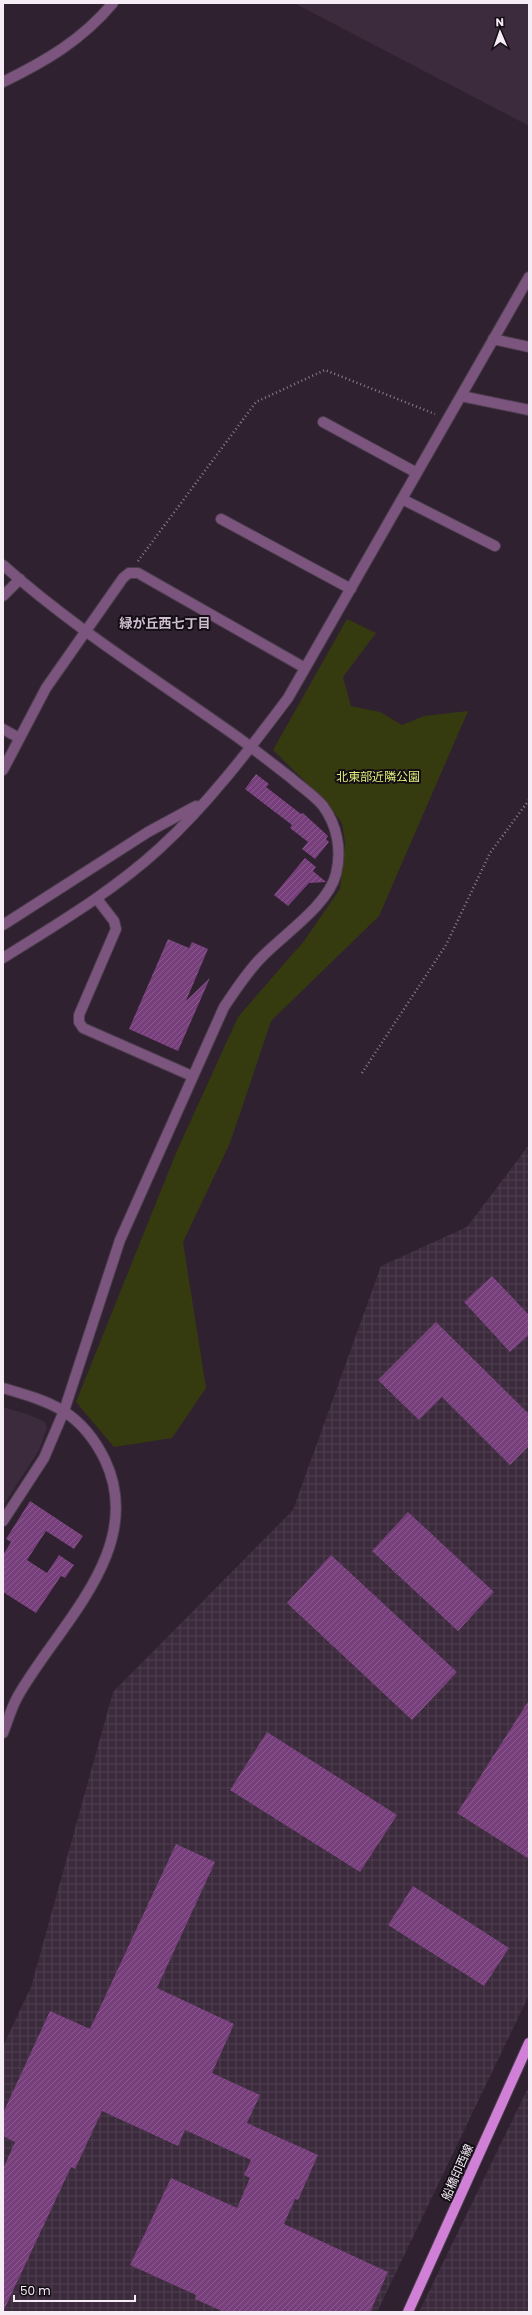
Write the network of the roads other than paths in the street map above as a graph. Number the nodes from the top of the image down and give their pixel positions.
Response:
1 (113, 3) edge
2 (3, 82) edge
3 (529, 277) edge
4 (493, 338) junction
5 (529, 347) edge
6 (460, 396) junction
7 (529, 410) edge
8 (323, 422) dead end
9 (417, 472) junction
10 (402, 499) junction
11 (221, 519) dead end
12 (495, 546) dead end
13 (3, 564) edge
14 (20, 580) junction
15 (351, 589) junction
16 (3, 596) edge
17 (86, 629) junction
18 (305, 668) junction
19 (3, 729) edge
20 (19, 738) junction
21 (252, 747) junction
22 (3, 770) edge
23 (205, 801) junction
24 (97, 899) junction
25 (3, 925) edge
26 (3, 958) edge
27 (192, 1076) junction
28 (3, 1388) edge
29 (64, 1411) junction
30 (3, 1521) edge
31 (3, 1733) edge
32 (529, 2042) edge
33 (408, 2312) edge

1 - 2 street
3 - 4 street
4 - 5 street
4 - 6 street
6 - 7 street
6 - 9 street
8 - 9 street
9 - 10 street
10 - 12 street
10 - 15 street
11 - 15 street
13 - 14 street
14 - 16 street
14 - 17 street
15 - 18 street
17 - 18 street
17 - 20 street
17 - 21 street
18 - 21 street
19 - 20 street
20 - 22 street
21 - 23 street
21 - 27 street
23 - 24 street
23 - 25 street
24 - 26 street
24 - 27 street
27 - 29 street
28 - 29 street
29 - 30 street
29 - 31 street
32 - 33 main road, 船橋印西線

